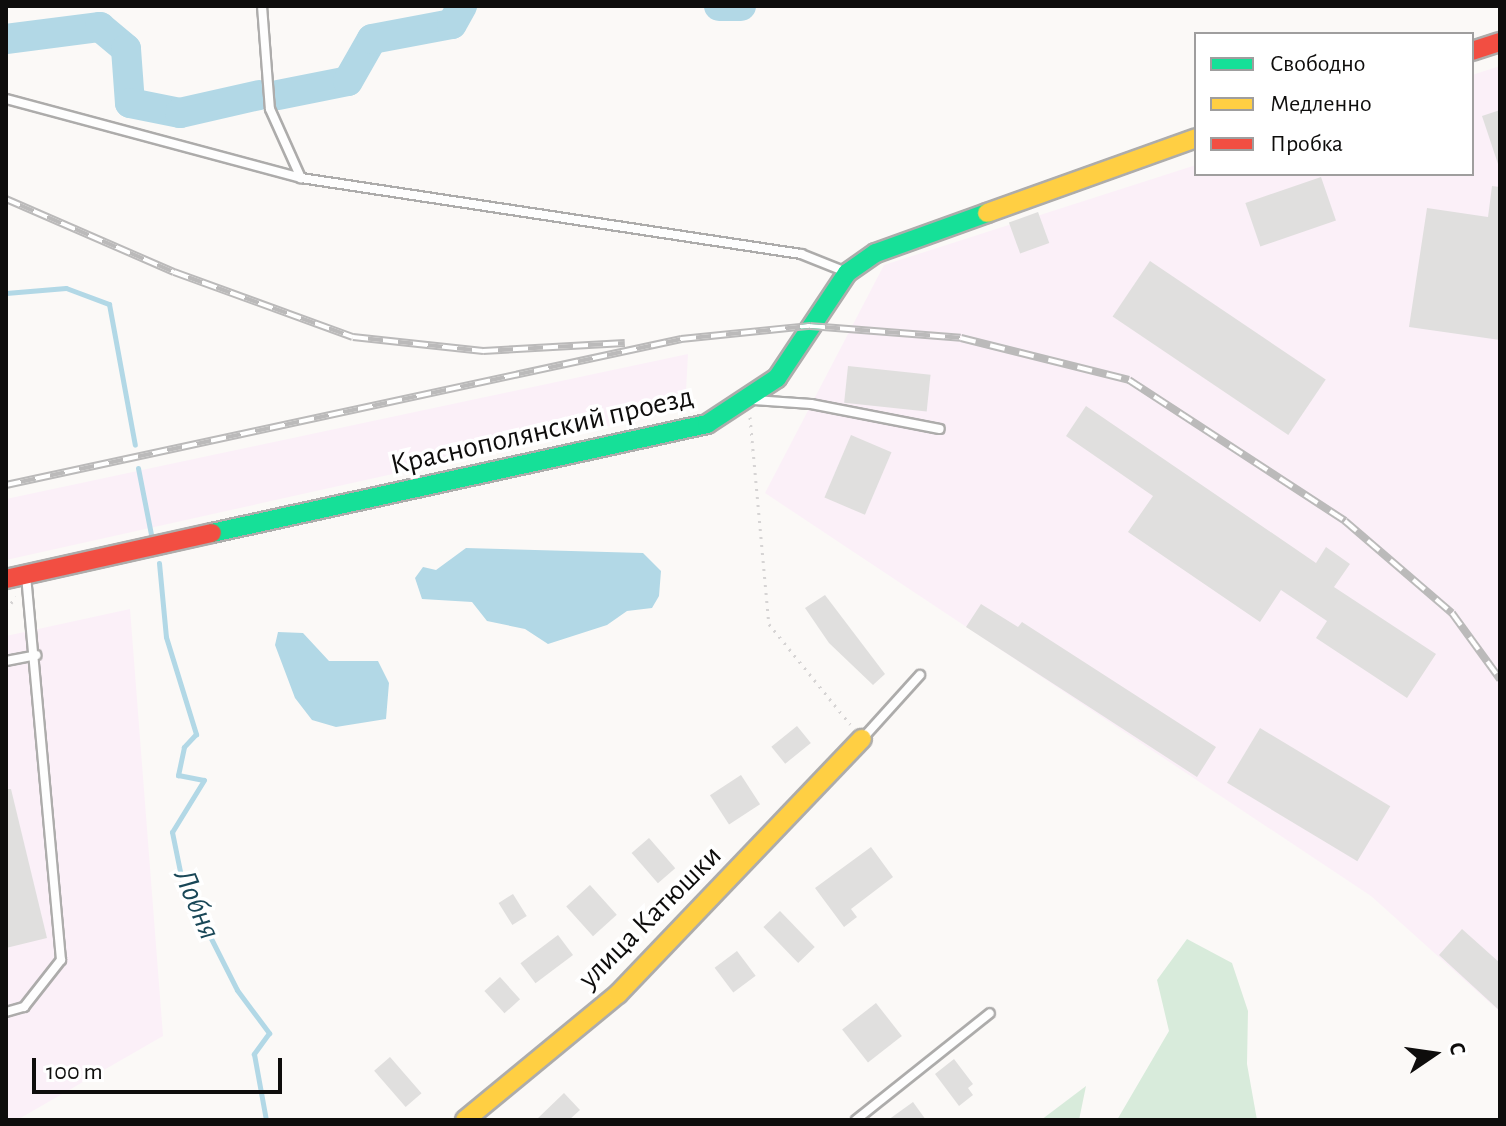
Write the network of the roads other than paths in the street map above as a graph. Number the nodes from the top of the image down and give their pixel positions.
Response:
1 (262, 6) edge
2 (1500, 42) edge
3 (1474, 50) edge
4 (6, 99) edge
5 (1194, 139) edge
6 (301, 178) junction
7 (847, 273) junction
8 (750, 400) junction
9 (940, 429) dead end
10 (26, 575) junction
11 (6, 579) edge
12 (36, 655) junction
13 (6, 661) edge
14 (920, 675) dead end
15 (862, 739) joint
16 (6, 1012) edge
17 (990, 1013) dead end
18 (465, 1120) edge
19 (856, 1120) edge

1 - 6 lane
2 - 3 main road
4 - 6 lane
5 - 7 main road, Краснополянский проезд
6 - 7 lane
7 - 8 main road, Краснополянский проезд
8 - 9 lane
8 - 10 main road, Краснополянский проезд
10 - 11 main road, Краснополянский проезд
10 - 12 lane
12 - 13 lane
12 - 16 lane
14 - 15 lane
15 - 18 main road, улица Катюшки
17 - 19 lane

